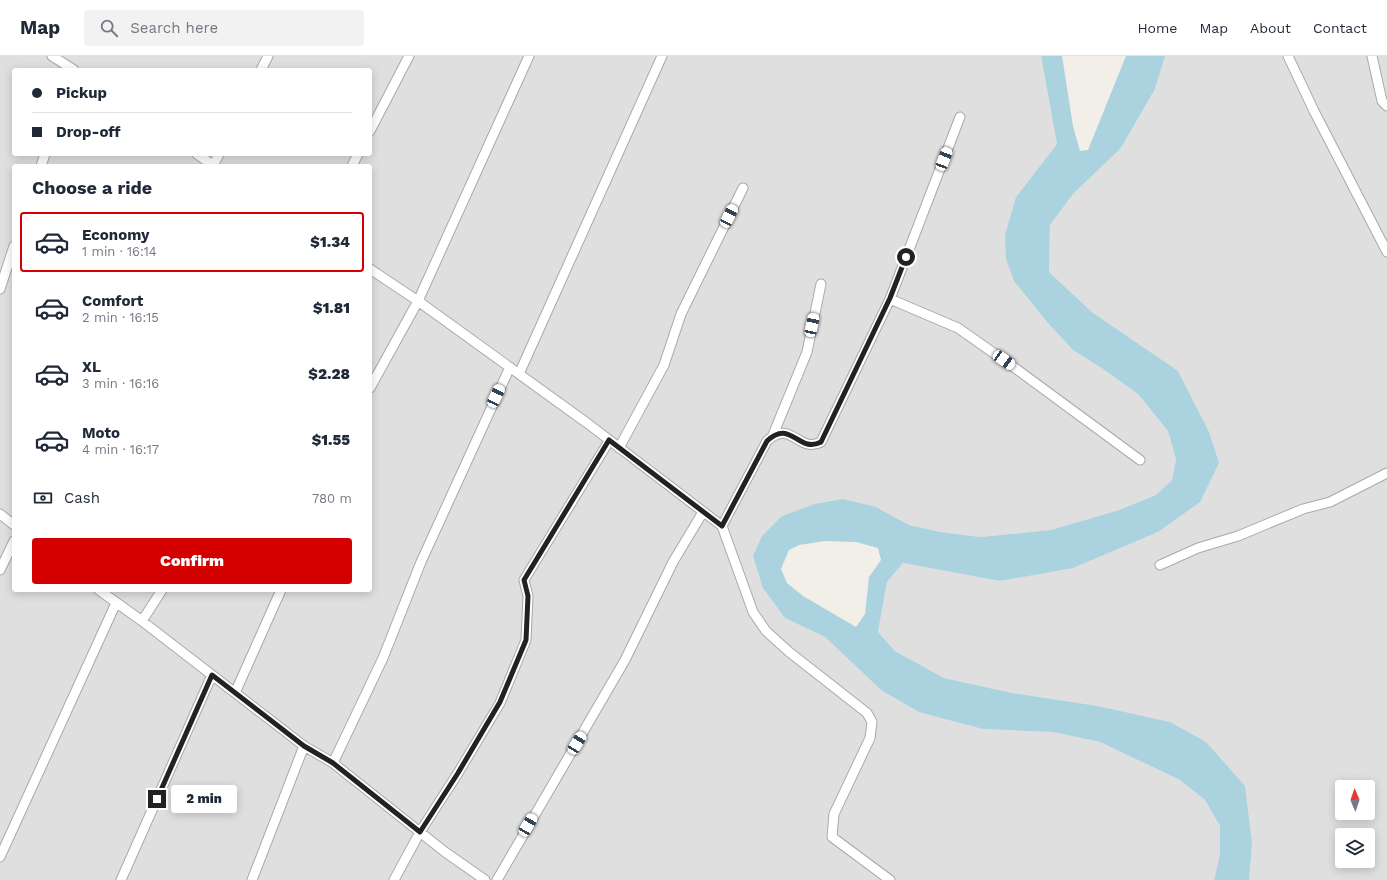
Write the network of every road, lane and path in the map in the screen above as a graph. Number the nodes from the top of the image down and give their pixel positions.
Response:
1 (52, 56) edge
2 (268, 56) edge
3 (409, 56) edge
4 (529, 56) edge
5 (662, 56) edge
6 (1288, 56) edge
7 (1372, 56) edge
8 (71, 68) edge
9 (262, 68) edge
10 (1387, 106) edge
11 (960, 117) dead end
12 (372, 127) edge
13 (200, 156) edge
14 (210, 164) edge
15 (743, 188) dead end
16 (12, 252) edge
17 (1387, 252) edge
18 (372, 271) edge
19 (821, 284) dead end
20 (0, 289) edge
21 (890, 298) junction
22 (418, 301) junction
23 (510, 367) junction
24 (519, 374) junction
25 (372, 384) edge
26 (773, 435) junction
27 (609, 440) junction
28 (619, 448) junction
29 (1140, 460) dead end
30 (1387, 473) edge
31 (703, 512) junction
32 (0, 514) edge
33 (12, 523) edge
34 (722, 526) junction
35 (12, 544) edge
36 (1160, 565) dead end
37 (0, 570) edge
38 (102, 592) edge
39 (161, 592) edge
40 (280, 592) edge
41 (116, 603) junction
42 (142, 621) junction
43 (212, 675) junction
44 (235, 693) junction
45 (304, 746) junction
46 (333, 763) junction
47 (420, 832) junction
48 (0, 857) edge
49 (121, 880) edge
50 (252, 880) edge
51 (394, 880) edge
52 (485, 880) edge
53 (497, 880) edge
54 (890, 880) edge

1 - 8 street
2 - 9 street
3 - 12 street
4 - 22 street
5 - 24 street
6 - 17 street
7 - 10 street
11 - 21 street
13 - 14 street
15 - 28 street
16 - 20 street
18 - 22 street
19 - 26 street
21 - 26 street
21 - 29 street
22 - 23 street
22 - 25 street
23 - 24 street
23 - 46 street
24 - 27 street
26 - 34 street
27 - 28 street
27 - 47 street
28 - 31 street
30 - 36 street
31 - 34 street
31 - 53 street
32 - 33 street
34 - 54 street
35 - 37 street
38 - 41 street
39 - 42 street
40 - 44 street
41 - 42 street
41 - 48 street
42 - 43 street
43 - 44 street
43 - 49 street
44 - 45 street
45 - 46 street
45 - 50 street
46 - 47 street
47 - 51 street
47 - 52 street

